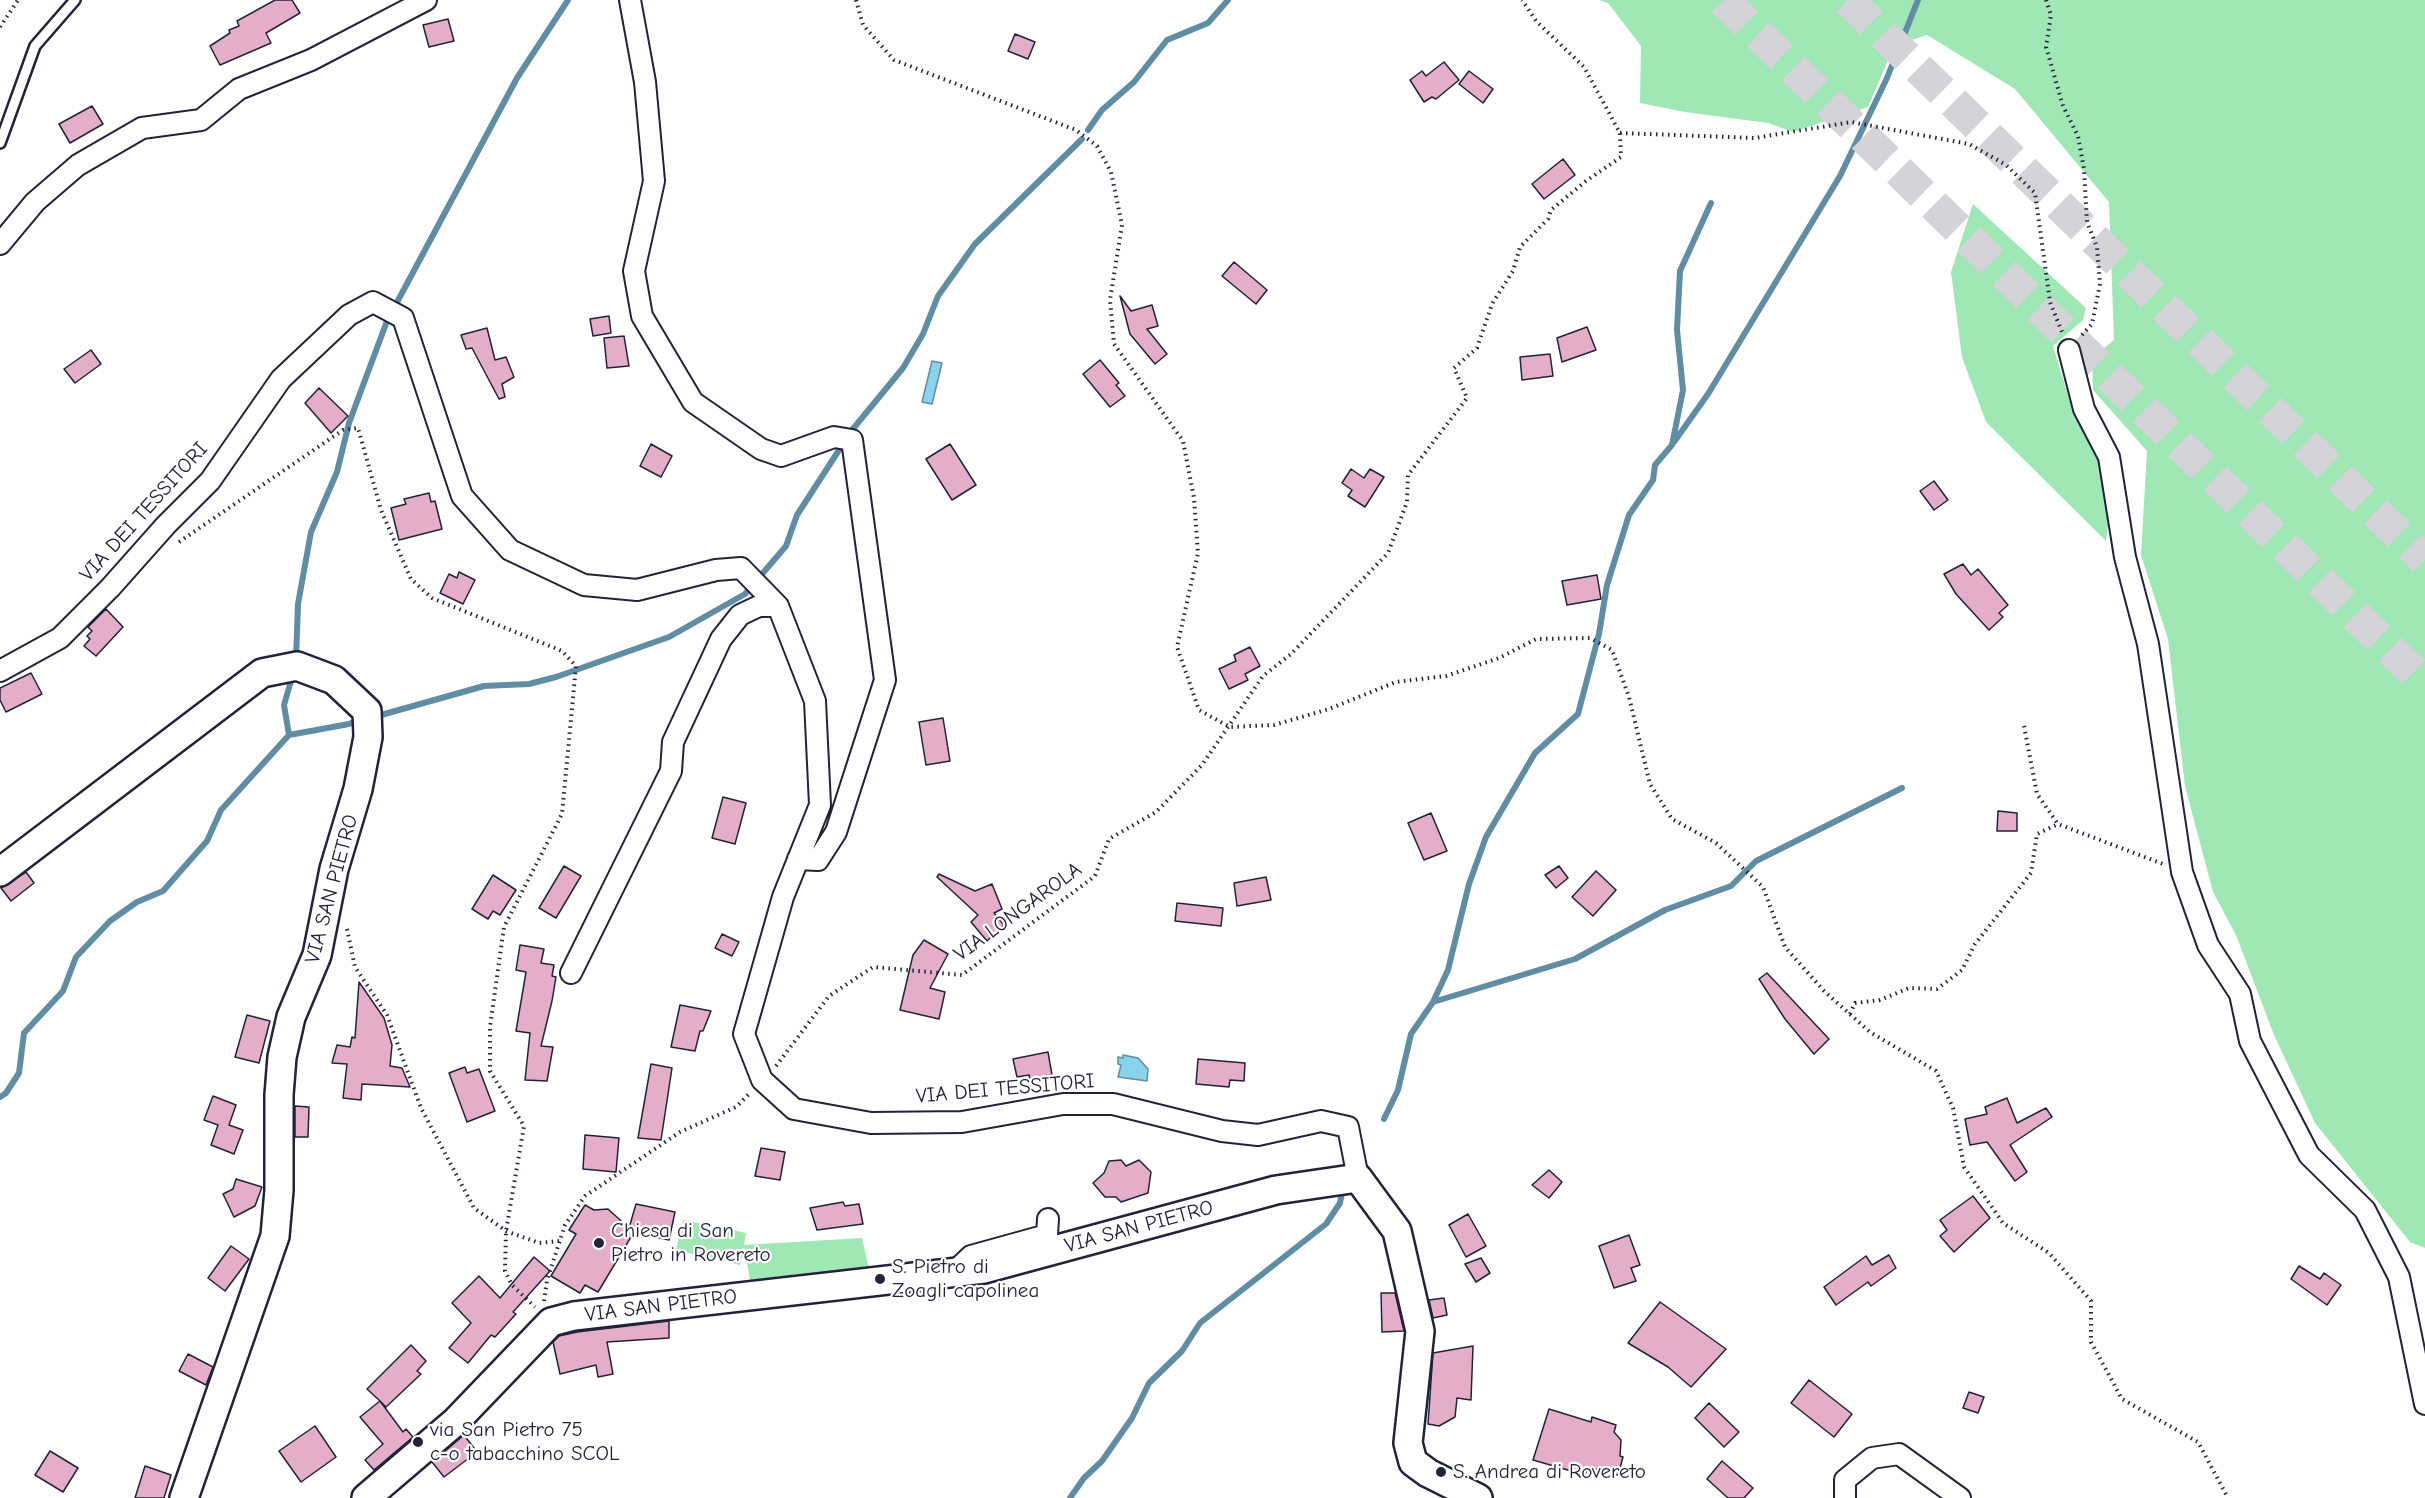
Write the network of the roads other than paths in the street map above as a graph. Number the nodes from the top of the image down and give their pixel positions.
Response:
1 (75, 0) edge
2 (426, 0) edge
3 (630, 0) edge
4 (0, 143) edge
5 (0, 244) edge
6 (2069, 350) road end
7 (778, 606) junction
8 (0, 671) edge
9 (798, 858) junction
10 (0, 872) edge
11 (571, 973) dead end
12 (1358, 1178) junction
13 (1048, 1219) dead end
14 (953, 1273) junction
15 (2425, 1404) edge
16 (184, 1498) edge
17 (366, 1498) edge
18 (1478, 1498) edge
19 (1845, 1498) edge
20 (1960, 1498) edge

1 - 4 lane
2 - 5 street
3 - 9 street
6 - 15 street
7 - 8 street, VIA DEI TESSITORI
7 - 9 street, VIA DEI TESSITORI
7 - 11 street
9 - 12 street, VIA DEI TESSITORI
10 - 16 street, VIA SAN PIETRO
12 - 14 street, VIA SAN PIETRO
12 - 18 street
13 - 14 street
14 - 17 street, VIA SAN PIETRO
19 - 20 street

